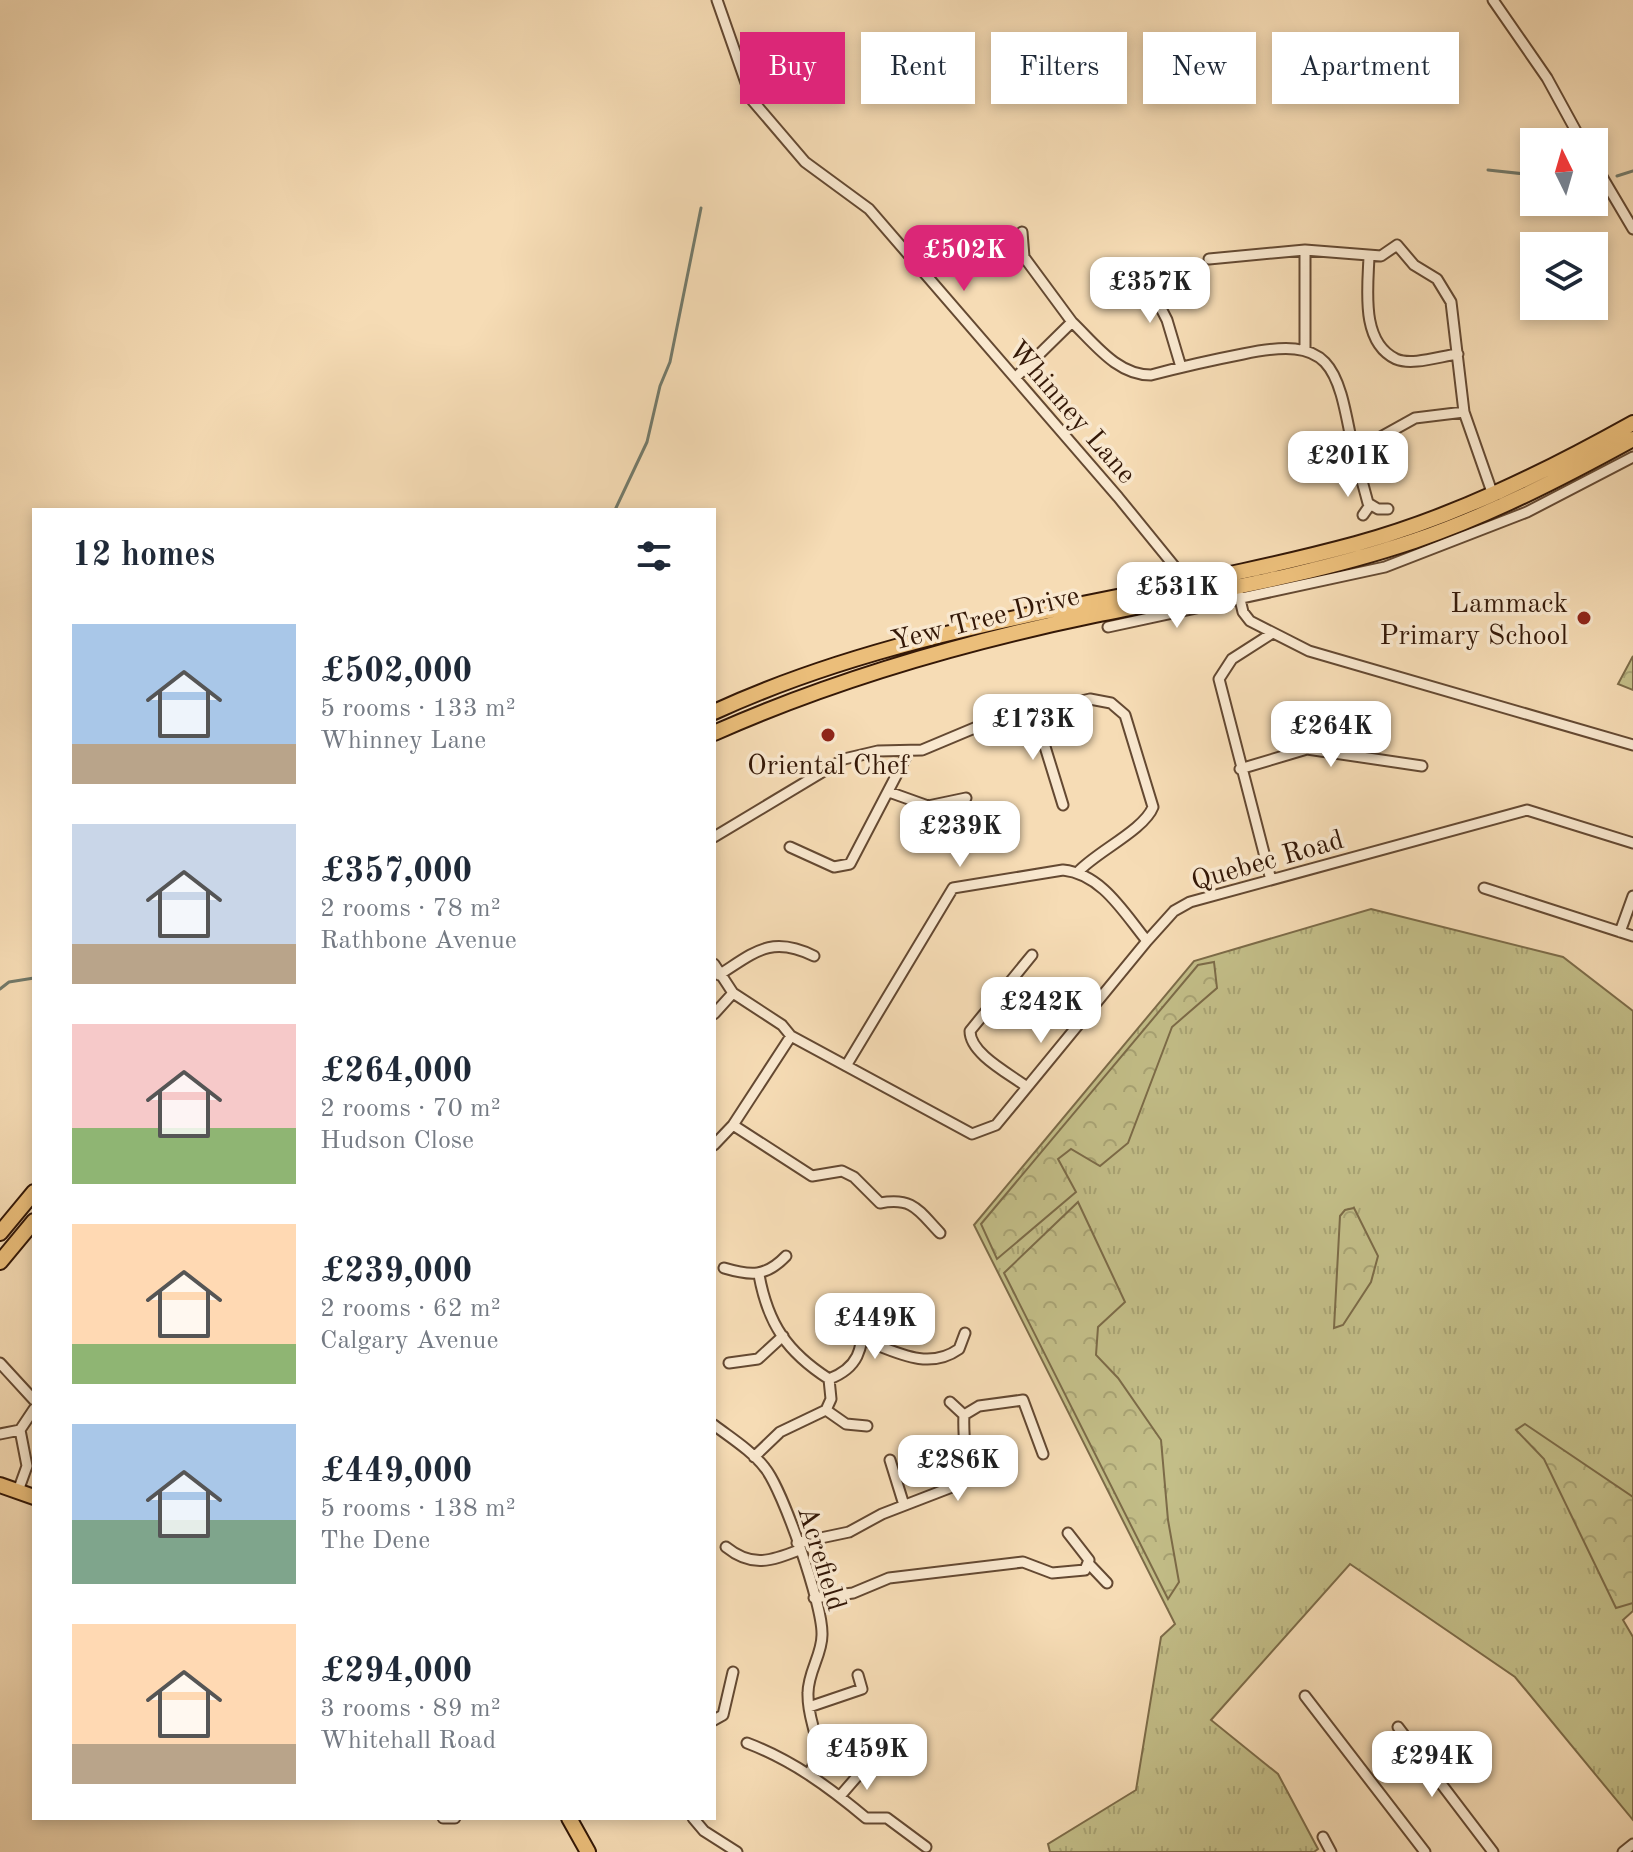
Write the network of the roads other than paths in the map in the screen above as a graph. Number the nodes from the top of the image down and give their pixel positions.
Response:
1 (717, 0) edge
2 (1493, 0) edge
3 (1574, 128) edge
4 (1608, 187) edge
5 (1633, 229) edge
6 (1022, 232) dead end
7 (1305, 250) junction
8 (1369, 256) junction
9 (1209, 259) dead end
10 (1123, 285) dead end
11 (1072, 322) junction
12 (1305, 348) junction
13 (1458, 354) junction
14 (1181, 367) junction
15 (1015, 378) junction
16 (1464, 412) junction
17 (1633, 423) edge
18 (1633, 439) edge
19 (1352, 444) junction
20 (1633, 457) edge
21 (1496, 501) junction
22 (1370, 505) junction
23 (1388, 509) dead end
24 (1363, 515) dead end
25 (1181, 583) junction
26 (1237, 587) junction
27 (1184, 598) junction
28 (1108, 627) dead end
29 (1271, 634) junction
30 (858, 657) junction
31 (864, 675) junction
32 (716, 711) edge
33 (1034, 711) junction
34 (716, 732) edge
35 (1633, 745) edge
36 (909, 751) junction
37 (1422, 766) dead end
38 (1240, 769) junction
39 (889, 792) junction
40 (966, 798) dead end
41 (1063, 805) dead end
42 (716, 836) edge
43 (1633, 843) edge
44 (790, 847) dead end
45 (1078, 872) junction
46 (1271, 880) junction
47 (1484, 888) dead end
48 (1633, 896) edge
49 (1620, 932) junction
50 (1633, 936) edge
51 (1147, 941) junction
52 (1032, 955) dead end
53 (814, 956) dead end
54 (716, 968) edge
55 (719, 975) junction
56 (733, 993) junction
57 (716, 1012) edge
58 (791, 1036) junction
59 (846, 1066) junction
60 (1027, 1087) junction
61 (733, 1125) junction
62 (716, 1143) edge
63 (32, 1194) edge
64 (32, 1223) edge
65 (0, 1233) edge
66 (940, 1233) dead end
67 (786, 1256) dead end
68 (0, 1262) edge
69 (724, 1268) dead end
70 (759, 1275) junction
71 (866, 1306) dead end
72 (965, 1333) dead end
73 (783, 1336) junction
74 (864, 1340) junction
75 (0, 1363) edge
76 (729, 1363) dead end
77 (829, 1379) junction
78 (32, 1398) edge
79 (950, 1402) dead end
80 (826, 1410) junction
81 (32, 1412) edge
82 (964, 1415) junction
83 (867, 1426) dead end
84 (716, 1427) edge
85 (20, 1430) junction
86 (0, 1434) edge
87 (1043, 1454) dead end
88 (754, 1457) junction
89 (890, 1460) dead end
90 (0, 1485) edge
91 (18, 1491) junction
92 (32, 1496) edge
93 (904, 1505) junction
94 (1068, 1533) dead end
95 (798, 1546) junction
96 (726, 1547) dead end
97 (1089, 1564) junction
98 (1107, 1583) dead end
99 (814, 1598) junction
100 (733, 1672) dead end
101 (858, 1675) dead end
102 (1305, 1696) dead end
103 (809, 1707) junction
104 (716, 1719) edge
105 (1398, 1727) dead end
106 (747, 1743) dead end
107 (879, 1762) dead end
108 (809, 1775) junction
109 (841, 1795) junction
110 (570, 1820) edge
111 (695, 1820) edge
112 (1323, 1837) dead end
113 (1633, 1844) edge
114 (926, 1847) dead end
115 (588, 1852) edge
116 (737, 1852) edge
117 (1331, 1852) edge
118 (1425, 1852) edge
119 (1493, 1852) edge
120 (1623, 1852) edge

1 - 15 street, Whinney Lane
2 - 3 street
4 - 5 street
6 - 11 street
7 - 8 street
7 - 9 street
7 - 12 street
8 - 13 street
8 - 13 street
10 - 14 street
11 - 14 street
11 - 15 street
12 - 14 street
12 - 19 street
13 - 16 street
15 - 25 street, Whinney Lane
16 - 19 street
16 - 21 street
17 - 21 highway, Yew Tree Drive
18 - 21 highway, Yew Tree Drive
19 - 22 street
20 - 26 street
21 - 26 highway, Yew Tree Drive
22 - 23 street
22 - 24 street
25 - 26 highway, Yew Tree Drive
25 - 27 street, Whinney Lane
25 - 30 highway, Yew Tree Drive
26 - 27 highway, Yew Tree Drive
26 - 28 street
26 - 29 street
27 - 31 highway, Yew Tree Drive
29 - 35 street
29 - 38 street
30 - 31 highway
30 - 32 highway, Yew Tree Drive
31 - 34 highway, Yew Tree Drive
33 - 36 street
33 - 41 street
33 - 45 street
36 - 39 street
36 - 42 street
37 - 38 street
38 - 46 street
39 - 40 street
39 - 44 street
43 - 46 street, Quebec Road
45 - 51 street
45 - 59 street
46 - 51 street, Quebec Road
47 - 49 street
48 - 49 street
49 - 50 street
51 - 60 street, Quebec Road
52 - 60 street
53 - 55 street
54 - 55 street, Quebec Road
55 - 56 street, Quebec Road
56 - 57 street
56 - 58 street, Quebec Road
58 - 59 street, Quebec Road
58 - 61 street
59 - 60 street, Quebec Road
61 - 62 street
61 - 66 street
63 - 65 highway
64 - 68 highway
67 - 70 street
69 - 70 street
70 - 73 street
71 - 74 street
72 - 74 street
73 - 76 street
73 - 77 street
74 - 77 street
75 - 78 street
77 - 80 street
79 - 82 street
80 - 83 street
80 - 88 street
81 - 85 street
82 - 87 street
82 - 93 street
84 - 88 street, Acrefield
85 - 86 street
85 - 91 street
88 - 95 street, Acrefield
89 - 93 street
90 - 91 highway
91 - 92 highway
93 - 95 street
94 - 97 street
95 - 96 street
95 - 99 street, Acrefield
97 - 98 street
97 - 99 street
99 - 103 street, Acrefield
100 - 104 street
101 - 103 street
102 - 118 street
103 - 108 street, Acrefield
105 - 119 street
106 - 108 street
107 - 109 street
108 - 109 street
109 - 114 street
110 - 115 highway
111 - 116 street
112 - 117 street
113 - 120 street

